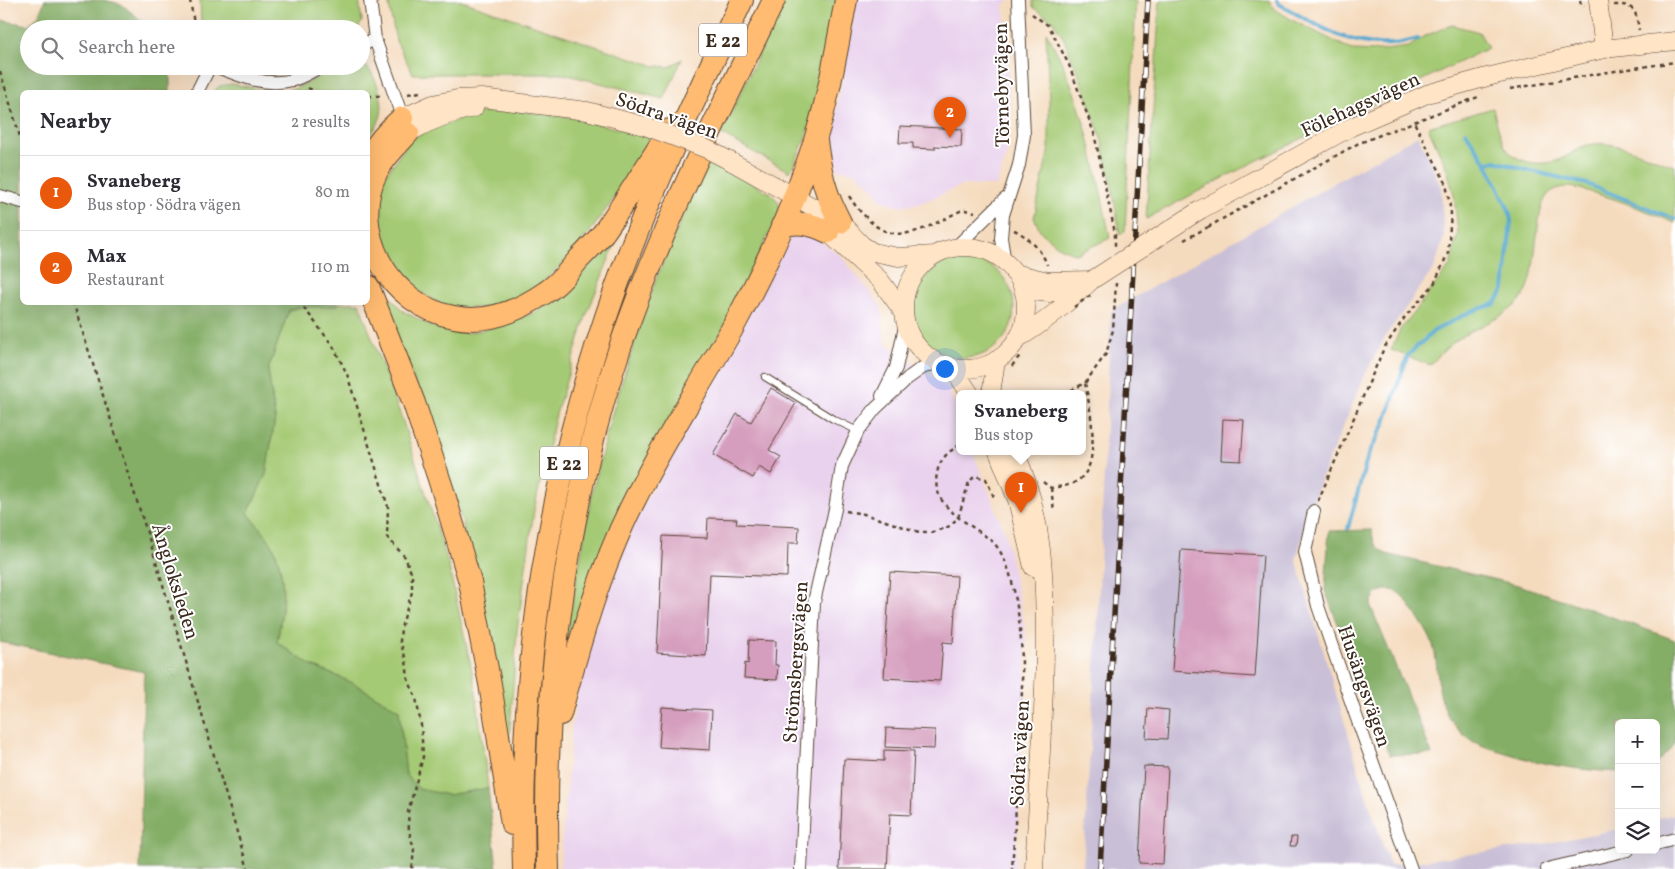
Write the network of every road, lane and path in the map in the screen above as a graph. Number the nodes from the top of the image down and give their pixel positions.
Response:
1 (190, 0) edge
2 (370, 0) edge
3 (742, 0) edge
4 (774, 0) edge
5 (846, 0) edge
6 (1580, 0) edge
7 (1018, 2) edge
8 (1598, 4) edge
9 (193, 20) edge
10 (375, 39) junction
11 (1675, 41) edge
12 (370, 42) edge
13 (1641, 44) junction
14 (1604, 50) junction
15 (1675, 62) edge
16 (1646, 66) junction
17 (0, 71) edge
18 (205, 75) edge
19 (239, 75) edge
20 (304, 75) edge
21 (704, 80) junction
22 (1510, 89) dead end
23 (197, 90) edge
24 (1482, 95) dead end
25 (1414, 122) junction
26 (405, 126) junction
27 (20, 136) edge
28 (816, 137) junction
29 (370, 156) edge
30 (825, 188) junction
31 (370, 192) edge
32 (0, 196) edge
33 (794, 197) junction
34 (1007, 198) junction
35 (20, 201) edge
36 (984, 222) junction
37 (782, 226) junction
38 (834, 227) junction
39 (1208, 227) dead end
40 (1001, 228) junction
41 (1115, 233) dead end
42 (370, 236) edge
43 (955, 248) junction
44 (935, 255) junction
45 (1010, 268) junction
46 (1092, 280) junction
47 (1048, 281) junction
48 (1023, 290) junction
49 (370, 291) edge
50 (1116, 297) dead end
51 (74, 305) edge
52 (301, 305) edge
53 (905, 318) junction
54 (1017, 339) junction
55 (996, 360) junction
56 (945, 365) junction
57 (764, 377) dead end
58 (1085, 383) junction
59 (967, 390) edge
60 (992, 390) edge
61 (1072, 390) edge
62 (875, 409) junction
63 (858, 431) junction
64 (956, 447) edge
65 (999, 455) edge
66 (1016, 455) edge
67 (1038, 479) dead end
68 (1051, 488) junction
69 (994, 498) dead end
70 (835, 509) junction
71 (1054, 511) dead end
72 (1314, 511) joint
73 (958, 518) junction
74 (1045, 639) junction
75 (548, 756) junction
76 (1675, 839) edge
77 (1660, 843) edge
78 (1615, 853) edge
79 (248, 869) edge
80 (412, 869) edge
81 (518, 869) edge
82 (524, 869) edge
83 (548, 869) edge
84 (801, 869) edge
85 (1012, 869) edge
86 (1034, 869) edge
87 (1411, 869) edge
88 (1547, 869) edge

1 - 9 path
2 - 10 street
3 - 21 highway, E 22
4 - 75 highway, E 22
5 - 28 highway
6 - 8 path
7 - 34 street, Törnebyvägen
7 - 41 path
8 - 13 path
8 - 14 main road
10 - 12 street
10 - 26 street
11 - 13 main road, Fölehagsvägen
13 - 14 main road, Fölehagsvägen
13 - 16 path
14 - 46 main road, Fölehagsvägen, bridge
15 - 16 path
16 - 22 path
17 - 27 path
18 - 23 street
19 - 20 street
21 - 42 highway
21 - 82 highway, E 22
24 - 25 path
25 - 39 path
25 - 72 path
26 - 29 highway
26 - 31 highway
26 - 33 main road, Södra vägen, bridge
28 - 30 highway
28 - 33 highway
30 - 36 path
30 - 38 highway
32 - 35 street
33 - 37 highway
33 - 38 main road, Södra vägen
34 - 36 street, Törnebyvägen
34 - 40 street, Törnebyvägen
36 - 43 street, Törnebyvägen
37 - 38 highway
37 - 75 highway
38 - 44 main road, Södra vägen
38 - 53 main road, Södra vägen
40 - 45 street, Törnebyvägen
40 - 47 path
43 - 44 main road
43 - 45 main road
44 - 53 main road
45 - 47 main road
45 - 48 main road
46 - 47 main road
46 - 48 main road, Fölehagsvägen
46 - 54 main road, Fölehagsvägen
48 - 54 main road
49 - 81 highway
50 - 58 path
51 - 79 path, Ångloksleden
52 - 80 path
53 - 56 main road
53 - 62 street, Strömsbergsvägen
54 - 55 main road
55 - 56 main road
55 - 60 main road
56 - 59 main road
56 - 62 street, Strömsbergsvägen
57 - 63 lane
58 - 61 path
58 - 68 path
62 - 63 street, Strömsbergsvägen
63 - 70 street, Strömsbergsvägen
64 - 73 path
65 - 74 main road, Södra vägen
66 - 74 main road, Södra vägen
67 - 68 path
68 - 71 path
69 - 73 path
70 - 73 path
70 - 84 street, Strömsbergsvägen
72 - 87 street, Husängsvägen
73 - 85 path
74 - 86 main road, Södra vägen
75 - 83 highway, E 22
76 - 77 street
78 - 88 street

